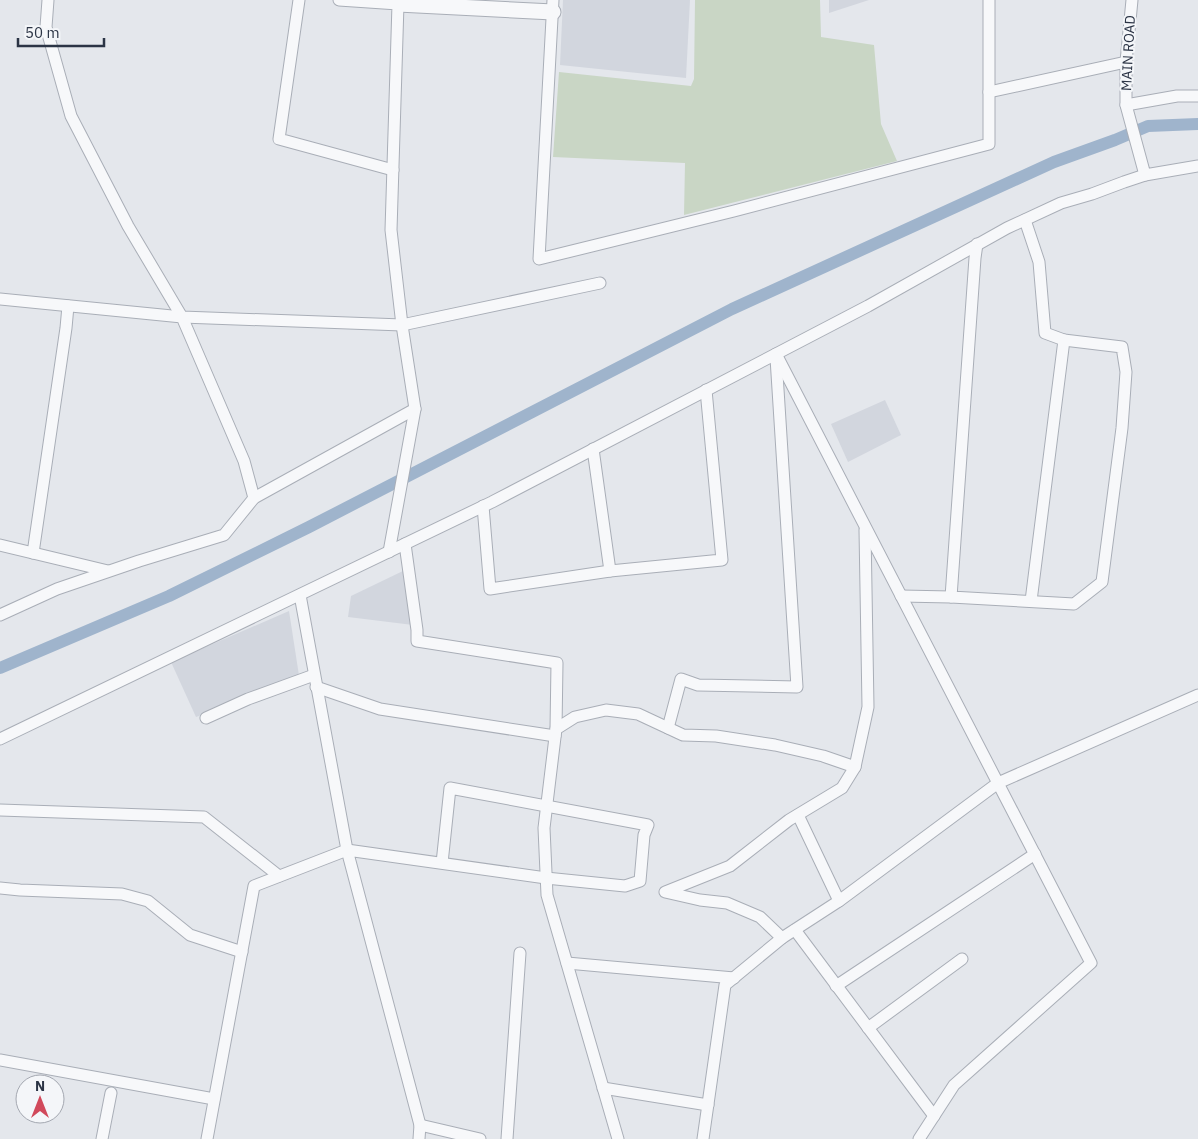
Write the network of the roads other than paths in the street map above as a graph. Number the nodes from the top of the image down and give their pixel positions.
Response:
1 (48, 0) edge
2 (299, 0) edge
3 (339, 0) edge
4 (989, 0) edge
5 (1132, 0) edge
6 (399, 2) edge
7 (553, 6) edge
8 (1126, 62) junction
9 (989, 92) junction
10 (1198, 96) edge
11 (1126, 105) junction
12 (1198, 166) edge
13 (392, 170) junction
14 (1145, 175) junction
15 (1025, 220) junction
16 (977, 244) junction
17 (600, 283) dead end
18 (0, 299) edge
19 (68, 306) junction
20 (182, 317) junction
21 (402, 325) junction
22 (1064, 340) junction
23 (776, 354) junction
24 (706, 390) junction
25 (415, 409) junction
26 (592, 449) junction
27 (254, 498) junction
28 (482, 506) junction
29 (865, 527) junction
30 (405, 544) junction
31 (0, 545) edge
32 (389, 552) junction
33 (33, 553) junction
34 (610, 571) junction
35 (109, 572) junction
36 (300, 595) junction
37 (901, 596) junction
38 (951, 597) junction
39 (1030, 601) junction
40 (0, 615) edge
41 (316, 681) junction
42 (1198, 695) edge
43 (206, 718) dead end
44 (668, 728) junction
45 (555, 732) junction
46 (0, 739) edge
47 (855, 767) junction
48 (998, 783) junction
49 (546, 806) junction
50 (0, 810) edge
51 (798, 815) junction
52 (347, 850) junction
53 (1035, 854) junction
54 (442, 863) junction
55 (279, 876) junction
56 (546, 878) junction
57 (0, 888) edge
58 (839, 901) junction
59 (795, 930) junction
60 (782, 938) junction
61 (242, 952) junction
62 (520, 953) dead end
63 (962, 959) dead end
64 (567, 963) junction
65 (734, 978) junction
66 (836, 986) junction
67 (868, 1028) junction
68 (0, 1060) edge
69 (603, 1088) junction
70 (111, 1093) dead end
71 (214, 1099) junction
72 (708, 1105) junction
73 (934, 1116) junction
74 (420, 1125) junction
75 (102, 1139) edge
76 (207, 1139) edge
77 (419, 1139) edge
78 (480, 1139) edge
79 (507, 1139) edge
80 (618, 1139) edge
81 (703, 1139) edge
82 (919, 1139) edge

1 - 20 street
2 - 13 street
3 - 6 street
4 - 9 street
5 - 8 street, MAIN ROAD
6 - 7 street
6 - 13 street
7 - 9 street
8 - 9 street
8 - 11 street, MAIN ROAD
10 - 11 street
11 - 14 street, MAIN ROAD
12 - 14 street
13 - 21 street
14 - 15 street
15 - 16 street
15 - 22 street
16 - 23 street
16 - 38 street
17 - 21 street
18 - 19 street
19 - 20 street
19 - 33 street
20 - 21 street
20 - 27 street
21 - 25 street
22 - 39 street
22 - 39 street
23 - 24 street
23 - 29 street
23 - 44 street
24 - 26 street
24 - 34 street
25 - 27 street
25 - 32 street
26 - 28 street
26 - 34 street
27 - 35 street
28 - 30 street
28 - 34 street
29 - 37 street
29 - 47 street
30 - 32 street
30 - 45 street
31 - 33 street
32 - 36 street
33 - 35 street
35 - 40 street
36 - 41 street
36 - 46 street
37 - 38 street
37 - 48 street
38 - 39 street
41 - 43 street
41 - 45 street
41 - 52 street
42 - 48 street
44 - 45 street
44 - 47 street
45 - 49 street
47 - 51 street
48 - 53 street
48 - 58 street
49 - 54 street
49 - 56 street
49 - 56 street
50 - 55 street
51 - 58 street
51 - 60 street
52 - 54 street
52 - 55 street
52 - 74 street
53 - 66 street
53 - 73 street
54 - 56 street
55 - 61 street
56 - 64 street
57 - 61 street
58 - 59 street
59 - 60 street
59 - 66 street
60 - 65 street
61 - 71 street
62 - 79 street
63 - 67 street
64 - 65 street
64 - 69 street
65 - 72 street
66 - 67 street
67 - 73 street
68 - 71 street
69 - 72 street
69 - 80 street
70 - 75 street
71 - 76 street
72 - 81 street
73 - 82 street
74 - 77 street
74 - 78 street

